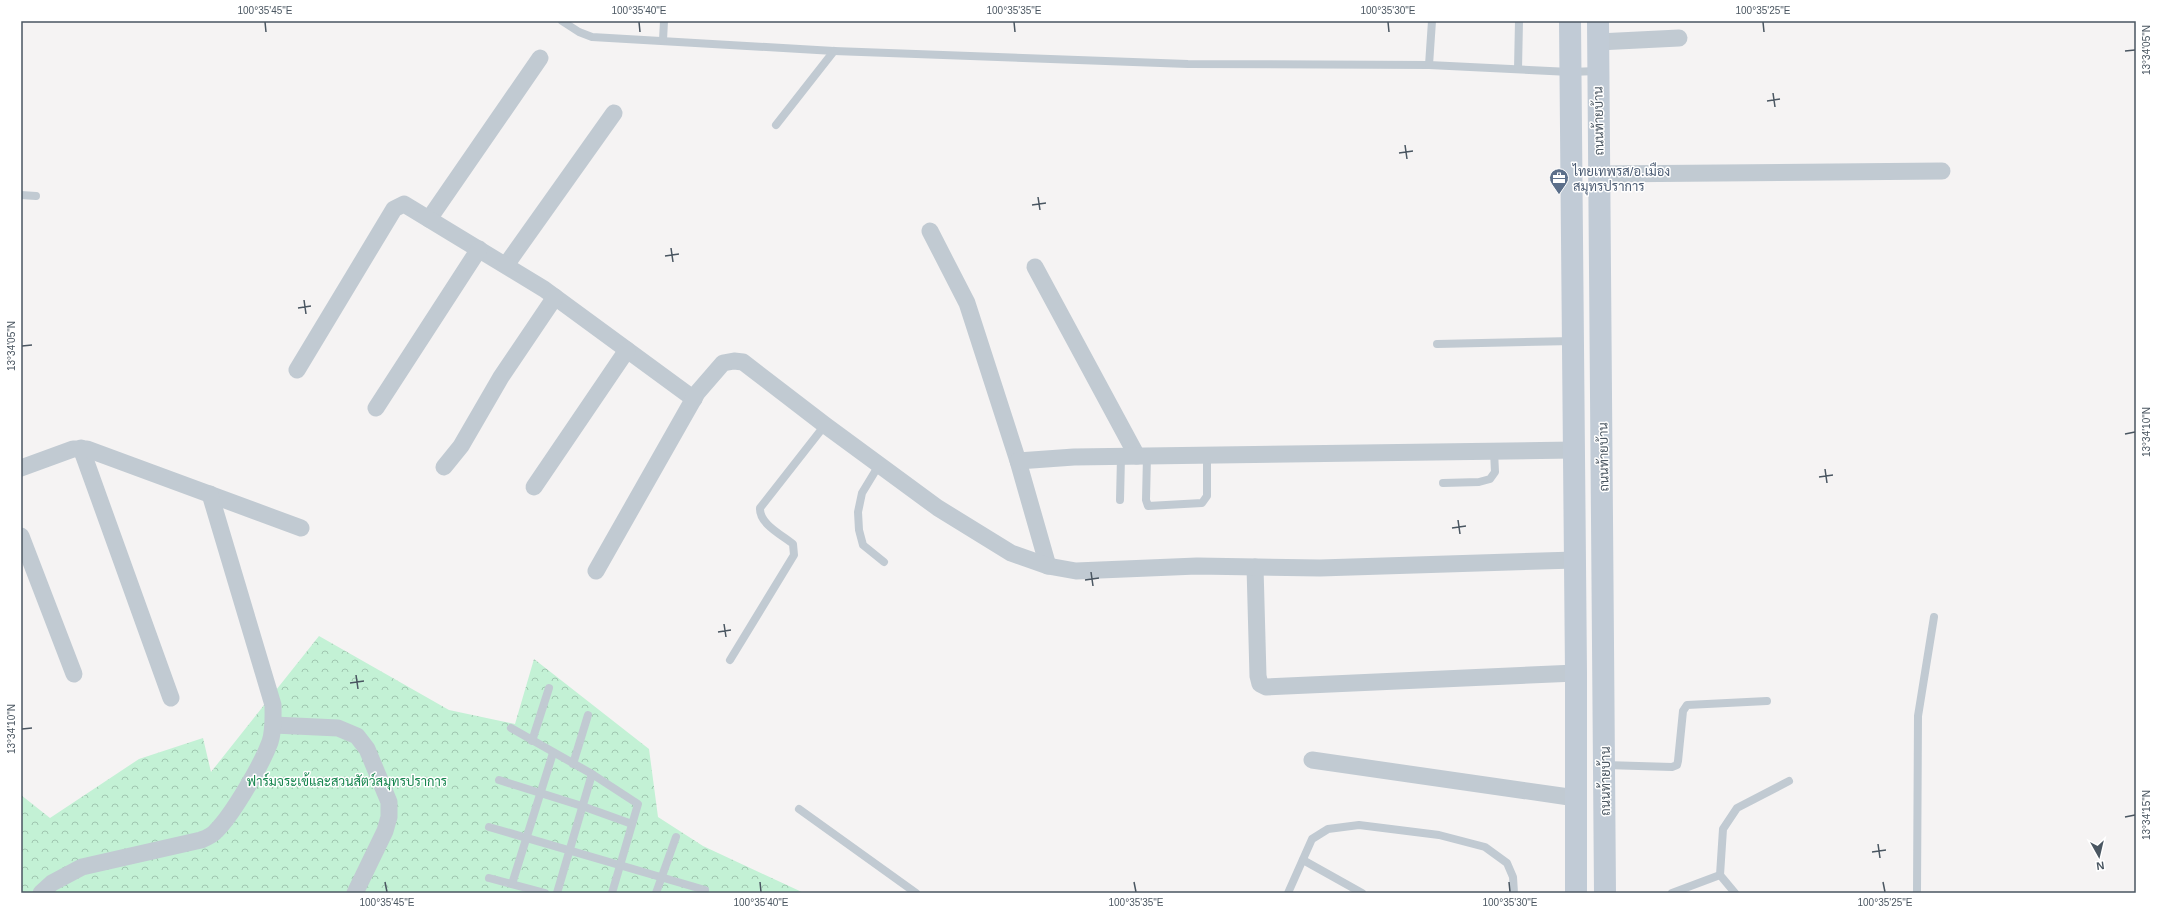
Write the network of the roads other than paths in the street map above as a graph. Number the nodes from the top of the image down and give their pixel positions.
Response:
1 (562, 21) edge
2 (664, 21) edge
3 (1432, 21) edge
4 (1519, 21) edge
5 (1570, 21) edge
6 (1598, 21) edge
7 (1679, 38) dead end
8 (663, 40) junction
9 (1598, 42) junction
10 (834, 50) junction
11 (540, 58) dead end
12 (1428, 65) junction
13 (1518, 69) junction
14 (1598, 71) junction
15 (1570, 72) junction
16 (614, 113) dead end
17 (776, 125) dead end
18 (1942, 171) dead end
19 (1599, 174) junction
20 (21, 195) edge
21 (36, 196) dead end
22 (429, 219) junction
23 (930, 230) dead end
24 (479, 249) junction
25 (506, 265) junction
26 (1035, 267) dead end
27 (555, 296) junction
28 (1573, 341) junction
29 (1437, 344) dead end
30 (627, 350) junction
31 (297, 370) dead end
32 (694, 399) junction
33 (376, 408) dead end
34 (825, 425) junction
35 (81, 448) junction
36 (1574, 450) junction
37 (1494, 451) junction
38 (1207, 456) junction
39 (1135, 457) junction
40 (1018, 461) junction
41 (879, 465) junction
42 (444, 467) dead end
43 (21, 468) edge
44 (1443, 483) dead end
45 (534, 487) dead end
46 (210, 494) junction
47 (1120, 500) dead end
48 (301, 528) dead end
49 (21, 536) edge
50 (1575, 560) junction
51 (884, 562) dead end
52 (1048, 566) junction
53 (1255, 567) junction
54 (596, 571) dead end
55 (1934, 617) dead end
56 (730, 660) dead end
57 (1576, 673) junction
58 (74, 674) dead end
59 (549, 688) dead end
60 (171, 698) dead end
61 (1767, 701) dead end
62 (588, 715) dead end
63 (274, 725) junction
64 (511, 728) dead end
65 (532, 741) junction
66 (553, 753) junction
67 (1312, 760) dead end
68 (573, 764) junction
69 (1605, 765) junction
70 (592, 774) junction
71 (499, 780) dead end
72 (1789, 781) dead end
73 (540, 794) junction
74 (1576, 798) junction
75 (582, 806) junction
76 (799, 809) dead end
77 (632, 824) junction
78 (489, 827) dead end
79 (676, 837) dead end
80 (527, 838) junction
81 (569, 850) junction
82 (1303, 860) junction
83 (621, 865) junction
84 (1720, 875) junction
85 (661, 877) junction
86 (489, 878) dead end
87 (512, 884) junction
88 (705, 890) dead end
89 (41, 893) edge
90 (355, 893) edge
91 (545, 893) edge
92 (557, 893) edge
93 (612, 893) edge
94 (656, 893) edge
95 (916, 893) edge
96 (1288, 893) edge
97 (1362, 893) edge
98 (1514, 893) edge
99 (1576, 893) edge
100 (1605, 893) edge
101 (1672, 893) edge
102 (1735, 893) edge
103 (1917, 893) edge

1 - 8 lane
2 - 8 lane
3 - 12 lane
4 - 13 lane
5 - 15 street, ถนนท้ายบ้าน
6 - 9 street, ถนนท้ายบ้าน
7 - 9 street
8 - 10 lane
9 - 14 street, ถนนท้ายบ้าน
10 - 12 lane
10 - 17 lane
11 - 22 street
12 - 13 lane
13 - 15 lane
14 - 15 lane
14 - 19 street, ถนนท้ายบ้าน
15 - 28 street, ถนนท้ายบ้าน
16 - 25 street
18 - 19 street
19 - 69 street, ถนนท้ายบ้าน
20 - 21 lane
22 - 24 street
22 - 31 street
23 - 40 street
24 - 25 street
24 - 33 street
25 - 27 street
26 - 39 street
27 - 30 street
27 - 42 street
28 - 29 lane
28 - 36 street, ถนนท้ายบ้าน
30 - 32 street
30 - 45 street
32 - 34 street
32 - 54 street
34 - 41 street
34 - 56 lane
35 - 43 street
35 - 46 street
35 - 60 street
36 - 37 street
36 - 50 street, ถนนท้ายบ้าน
37 - 38 street
37 - 44 lane
38 - 39 street
38 - 39 lane
39 - 40 street
39 - 47 lane
40 - 52 street
41 - 51 lane
41 - 52 street
46 - 48 street
46 - 63 street
49 - 58 street
50 - 53 street
50 - 57 street, ถนนท้ายบ้าน
52 - 53 street
53 - 57 street
55 - 103 lane
57 - 74 street, ถนนท้ายบ้าน
59 - 65 lane
61 - 69 lane
62 - 68 lane
63 - 89 street
63 - 90 street
64 - 65 lane
65 - 66 lane
66 - 68 lane
66 - 73 lane
67 - 74 street
68 - 70 lane
69 - 100 street, ถนนท้ายบ้าน
70 - 75 lane
70 - 77 lane
71 - 73 lane
72 - 84 lane
73 - 75 lane
73 - 80 lane
74 - 99 street, ถนนท้ายบ้าน
75 - 77 lane
75 - 81 lane
76 - 95 lane
77 - 83 lane
78 - 80 lane
79 - 85 lane
80 - 81 lane
80 - 87 lane
81 - 83 lane
81 - 92 lane
82 - 96 lane
82 - 97 lane
82 - 98 lane
83 - 85 lane
83 - 93 lane
84 - 101 lane
84 - 102 lane
85 - 88 lane
85 - 94 lane
86 - 87 lane
87 - 91 lane

